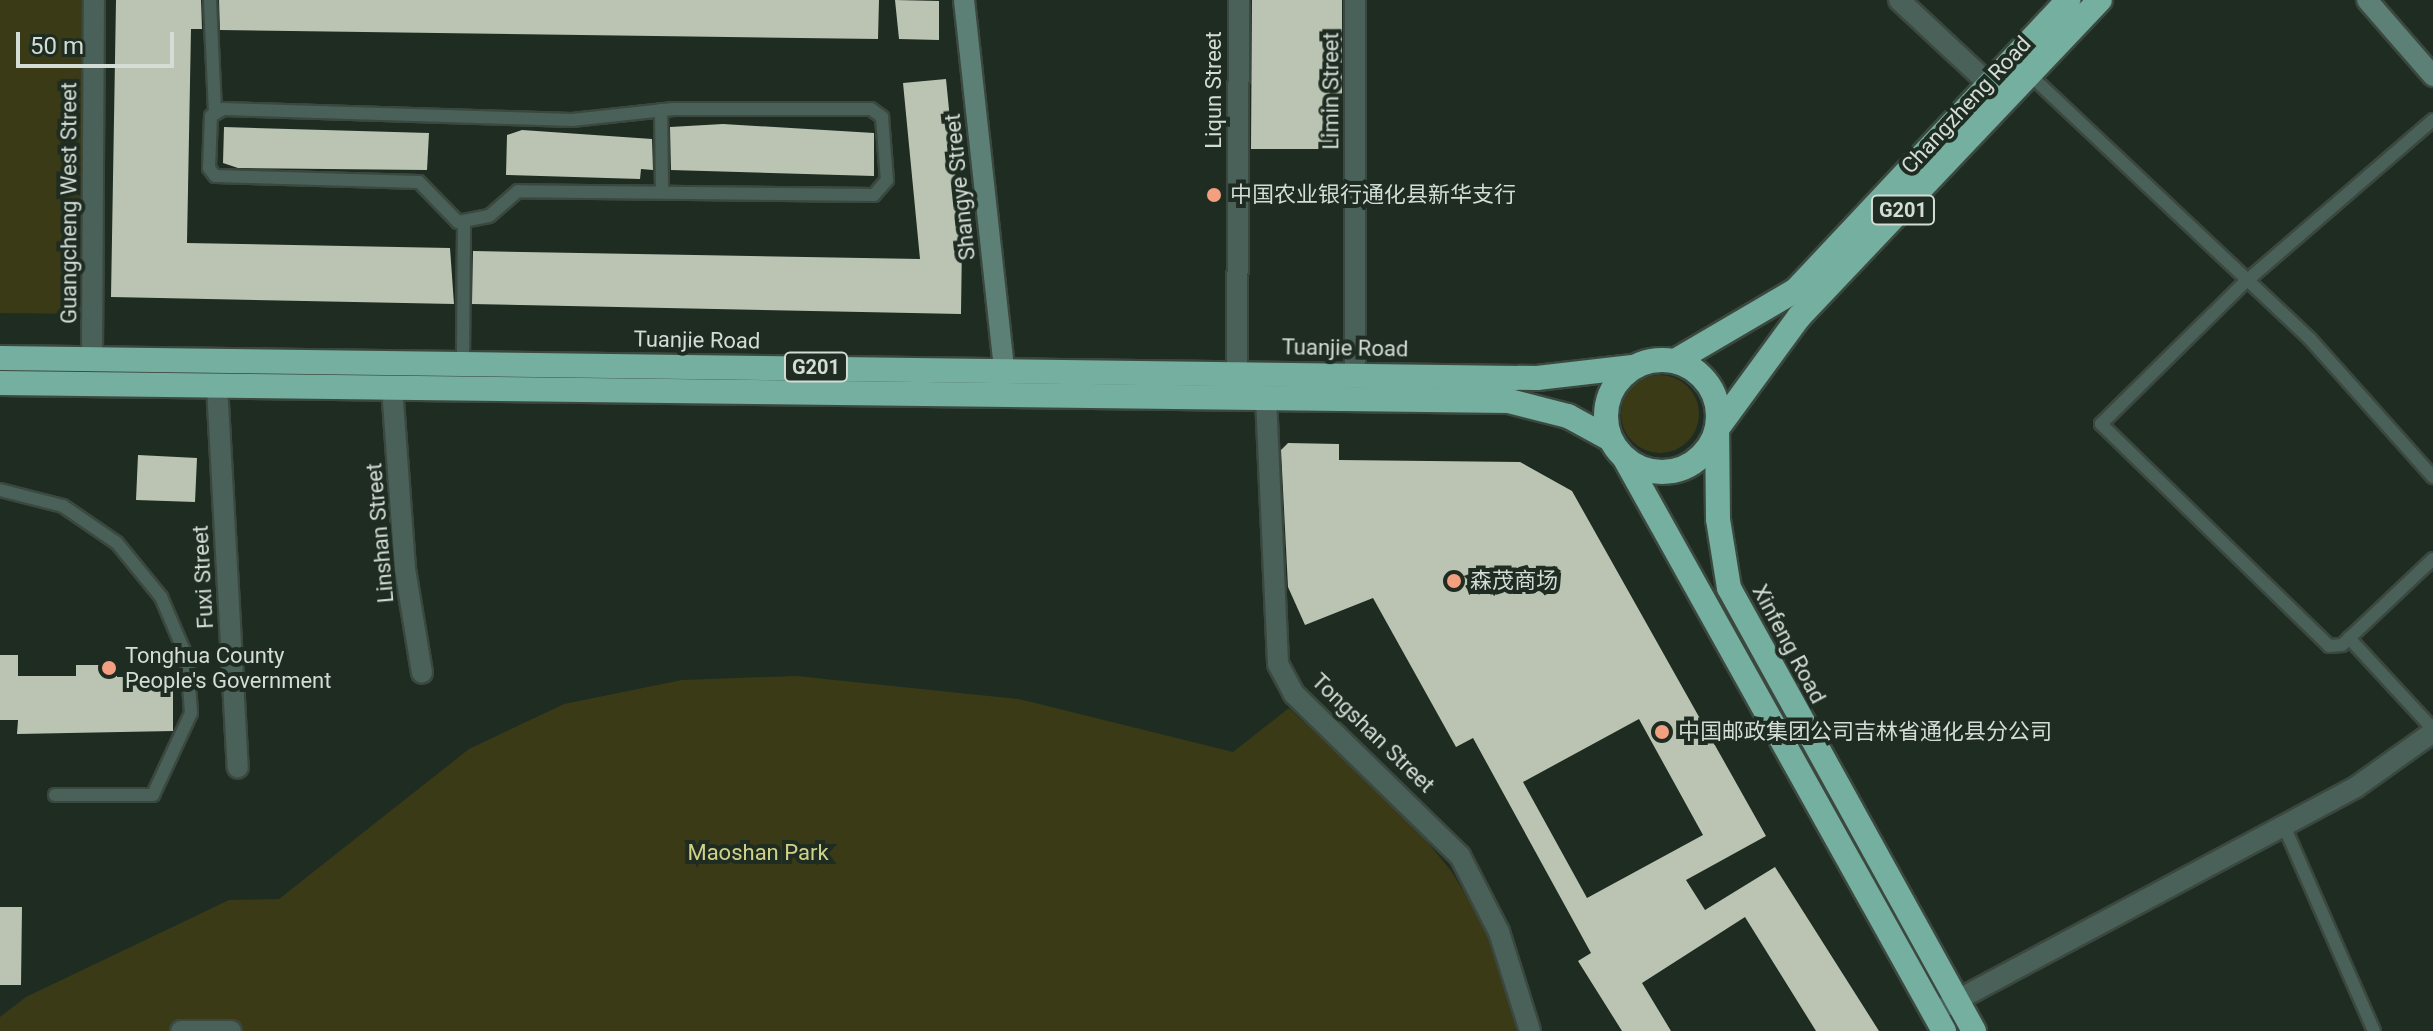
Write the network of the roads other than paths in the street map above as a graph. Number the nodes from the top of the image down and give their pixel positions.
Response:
1 (94, 0) edge
2 (964, 0) edge
3 (1239, 0) edge
4 (1355, 0) edge
5 (1899, 0) edge
6 (2068, 0) edge
7 (2100, 0) edge
8 (2367, 0) edge
9 (210, 1) edge
10 (2030, 75) junction
11 (2433, 76) edge
12 (1989, 84) junction
13 (661, 110) junction
14 (215, 112) junction
15 (2433, 120) edge
16 (662, 192) junction
17 (464, 222) junction
18 (2244, 283) junction
19 (0, 358) edge
20 (92, 359) junction
21 (1675, 361) junction
22 (463, 363) junction
23 (1632, 367) junction
24 (1004, 370) junction
25 (1237, 372) junction
26 (1355, 374) junction
27 (0, 383) edge
28 (217, 385) junction
29 (392, 387) junction
30 (1266, 398) junction
31 (1717, 429) junction
32 (1618, 449) junction
33 (2433, 477) edge
34 (0, 490) edge
35 (2433, 559) edge
36 (2349, 638) junction
37 (422, 673) dead end
38 (2433, 731) edge
39 (238, 767) dead end
40 (55, 795) dead end
41 (2284, 826) junction
42 (1955, 1002) junction
43 (1939, 1022) edge
44 (181, 1031) edge
45 (231, 1031) edge
46 (1530, 1031) edge
47 (1974, 1031) edge
48 (2374, 1031) edge

1 - 20 street, Guangcheng West Street
2 - 24 street, Shangye Street
3 - 25 street, Liqun Street
4 - 26 street, Limin Street
5 - 12 street
6 - 12 highway, Changzheng Road / G201
7 - 10 highway, Changzheng Road / G201
8 - 11 street
9 - 14 lane
10 - 18 lane
10 - 31 highway, Changzheng Road / G201
12 - 21 highway, Changzheng Road / G201
13 - 14 lane
13 - 16 lane
13 - 16 lane
14 - 17 lane
15 - 18 lane
16 - 17 lane
17 - 22 lane
18 - 33 lane
18 - 36 lane
19 - 20 highway, Tuanjie Road / G201
20 - 22 highway, Tuanjie Road / G201
21 - 23 highway
21 - 31 highway
22 - 24 highway, Tuanjie Road / G201
23 - 26 highway, Tuanjie Road / G201
23 - 32 highway
24 - 25 highway, Tuanjie Road / G201
25 - 26 highway, Tuanjie Road / G201
27 - 28 highway, G201
28 - 29 highway, G201
28 - 39 street, Fuxi Street
29 - 30 highway, G201
29 - 37 street, Linshan Street
30 - 32 highway, G201
30 - 46 street, Tongshan Street
31 - 32 highway
31 - 42 highway, Xinfeng Road
32 - 43 highway
34 - 40 lane
35 - 36 lane
36 - 38 lane
38 - 41 street
41 - 42 street
41 - 48 lane
42 - 43 street
42 - 47 highway, Xinfeng Road
44 - 45 street

